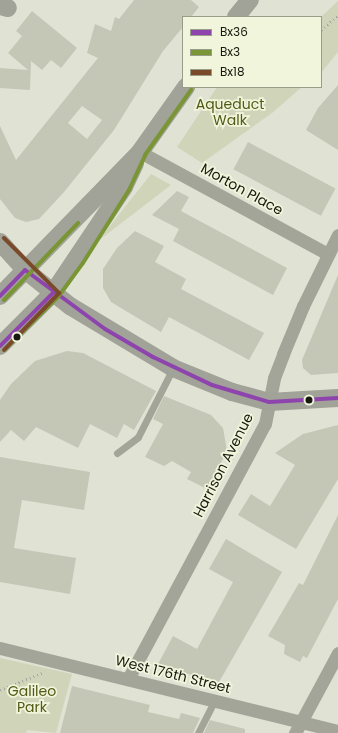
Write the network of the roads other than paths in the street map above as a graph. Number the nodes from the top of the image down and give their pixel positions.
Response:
1 (250, 0) edge
2 (237, 16) edge
3 (185, 88) edge
4 (140, 152) junction
5 (338, 235) edge
6 (0, 242) edge
7 (328, 254) junction
8 (25, 270) junction
9 (53, 293) junction
10 (0, 296) edge
11 (0, 346) edge
12 (174, 368) junction
13 (338, 398) edge
14 (269, 402) junction
15 (117, 452) dead end
16 (0, 648) edge
17 (338, 653) edge
18 (128, 679) junction
19 (214, 701) junction
20 (298, 728) edge
21 (338, 731) edge
22 (198, 733) edge

1 - 2 main road
3 - 4 main road
4 - 7 street, Morton Place
4 - 8 main road
4 - 9 main road
5 - 7 street, Harrison Avenue
6 - 8 main road
7 - 14 street, Harrison Avenue
8 - 9 main road
8 - 10 main road
9 - 11 main road
9 - 12 main road
12 - 14 main road
12 - 15 lane
13 - 14 main road
14 - 18 street, Harrison Avenue
16 - 18 street, West 176th Street
17 - 20 street
18 - 19 street, West 176th Street
19 - 20 street, West 176th Street
19 - 22 lane
20 - 21 street, West 176th Street

